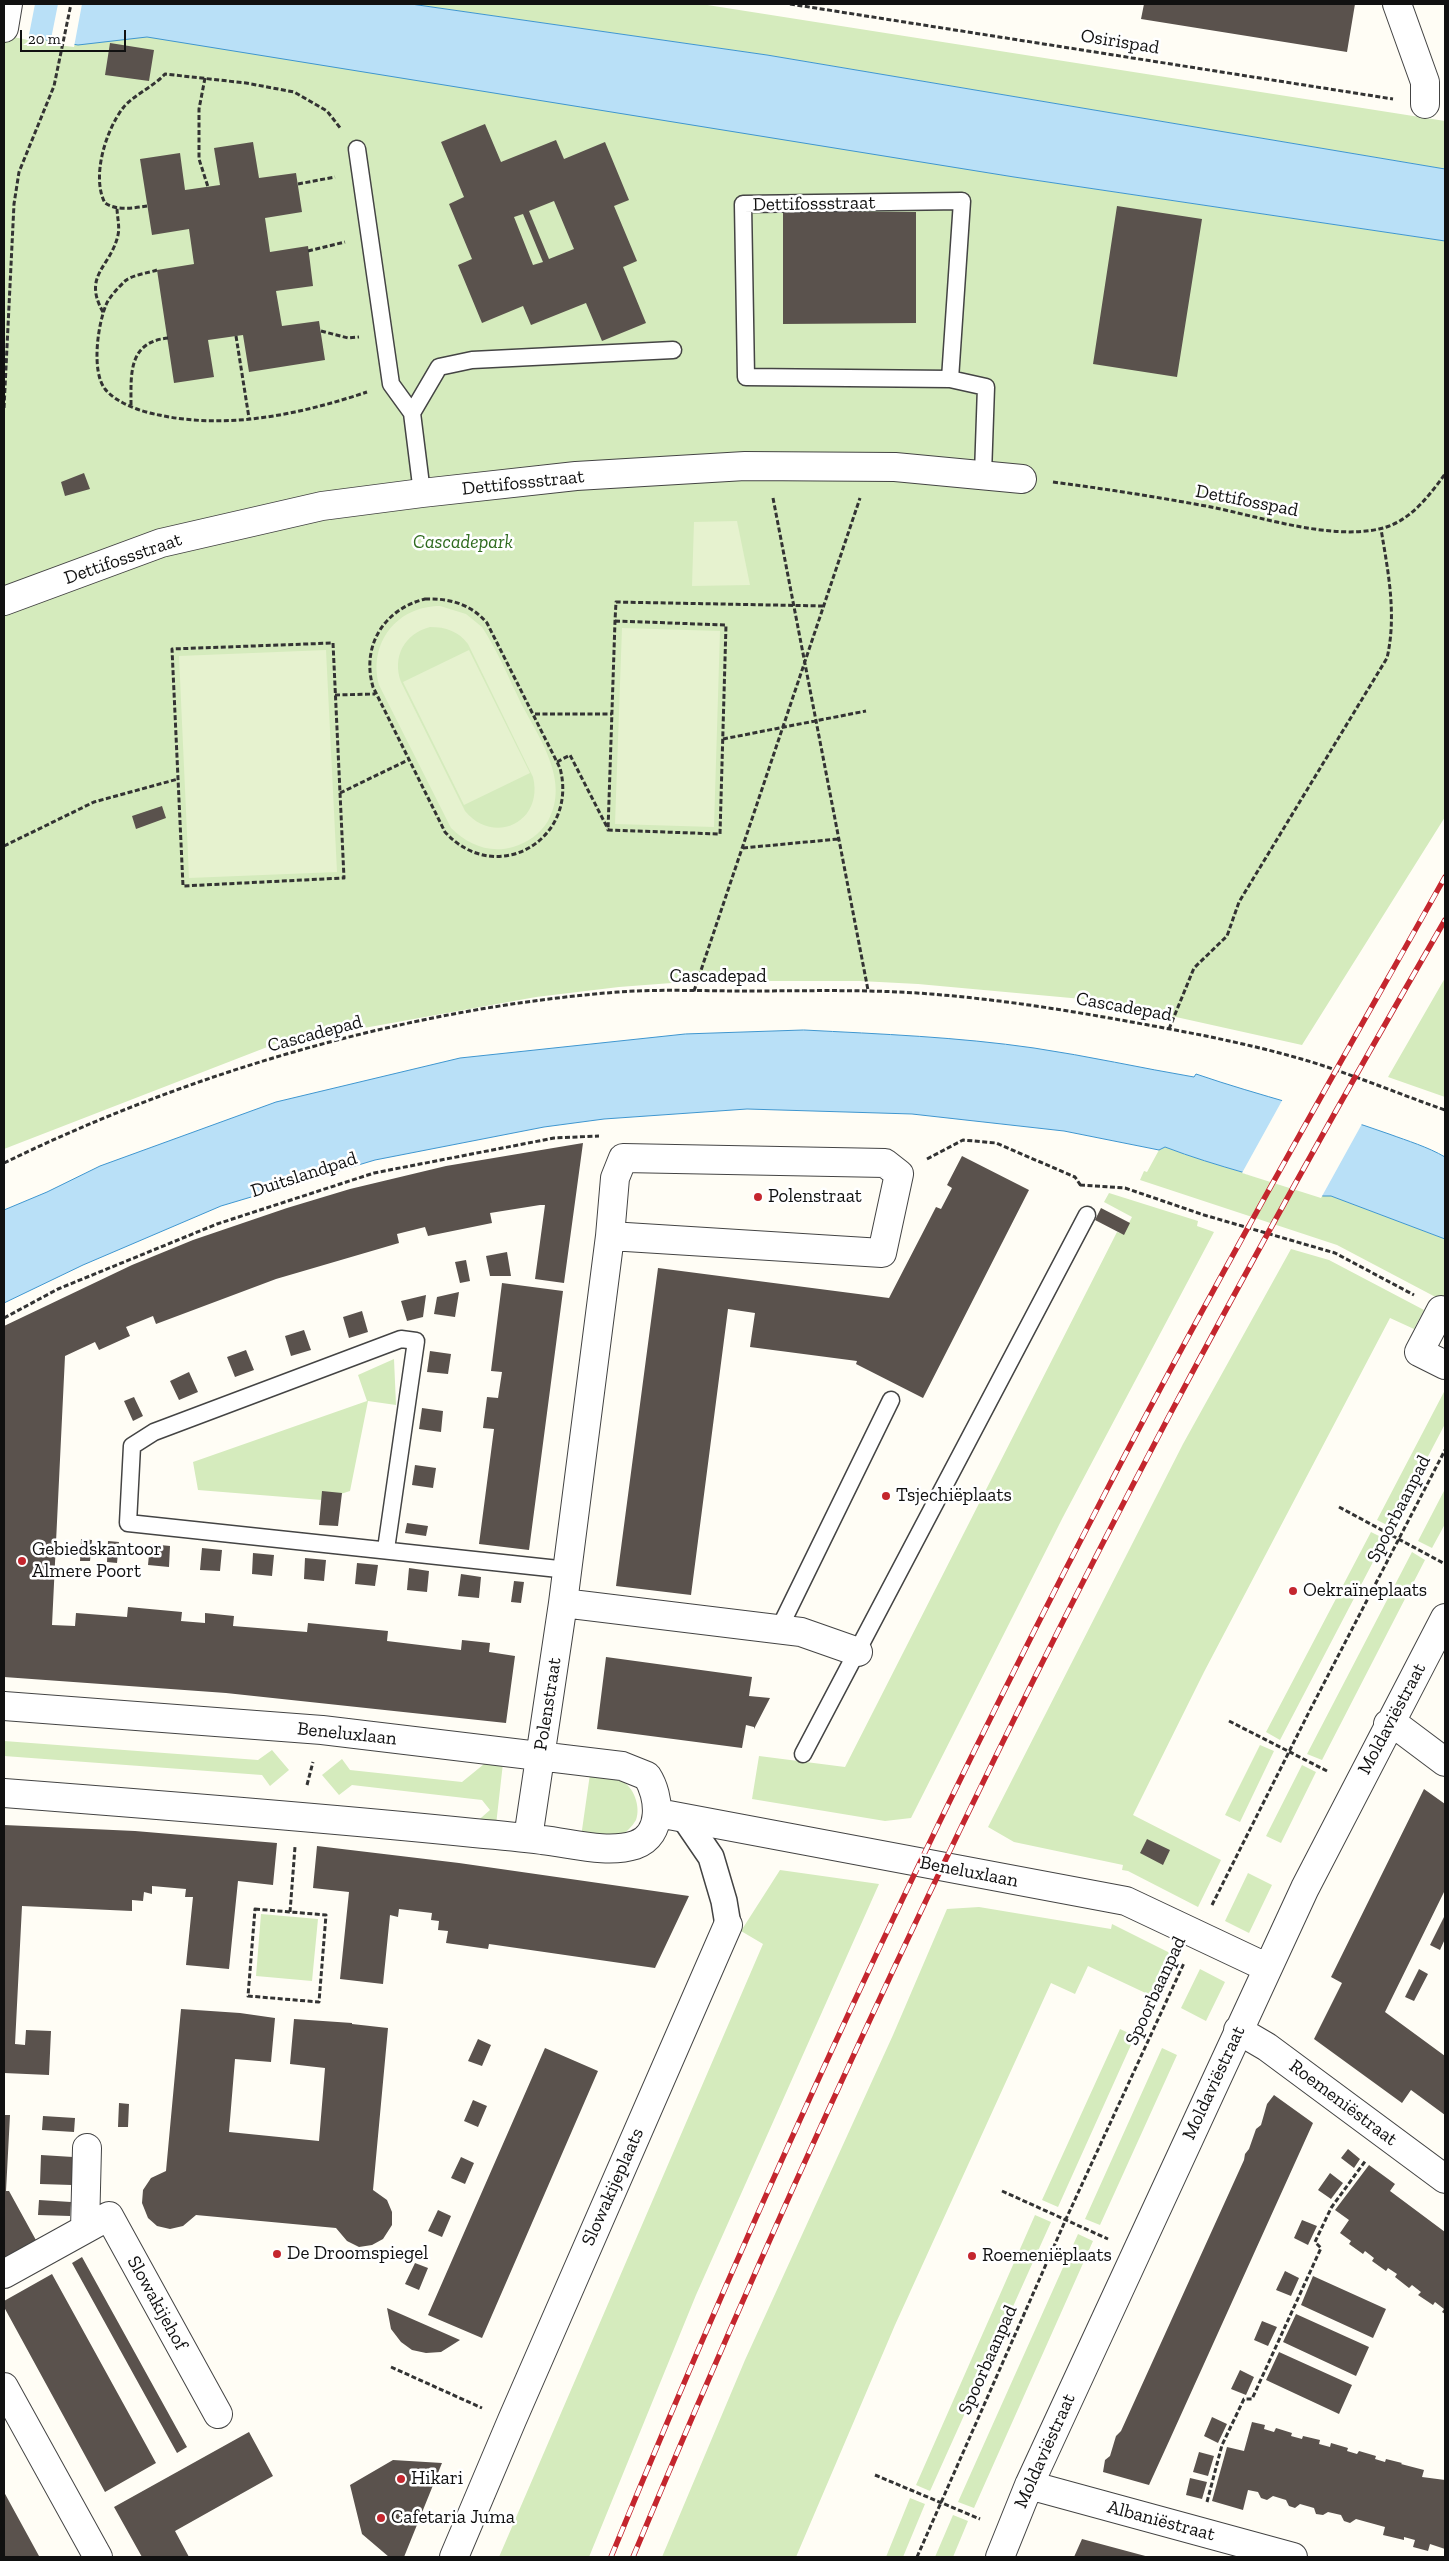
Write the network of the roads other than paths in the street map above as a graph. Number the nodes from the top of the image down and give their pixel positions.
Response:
1 (8, 4) edge
2 (1397, 4) edge
3 (4, 28) edge
4 (1425, 104) road end
5 (357, 149) road end
6 (673, 350) dead end
7 (950, 379) junction
8 (412, 413) junction
9 (983, 474) junction
10 (1022, 479) road end
11 (422, 494) junction
12 (4, 600) edge
13 (1087, 1215) road end
14 (610, 1236) junction
15 (1441, 1310) road end
16 (1445, 1365) edge
17 (891, 1400) dead end
18 (386, 1549) junction
19 (568, 1570) junction
20 (563, 1603) junction
21 (1445, 1618) edge
22 (778, 1631) junction
23 (858, 1652) junction
24 (4, 1706) edge
25 (1388, 1724) junction
26 (803, 1754) dead end
27 (540, 1756) junction
28 (1445, 1762) edge
29 (4, 1793) edge
30 (658, 1813) junction
31 (685, 1819) junction
32 (528, 1838) junction
33 (728, 1925) joint
34 (1268, 1968) junction
35 (1238, 2030) junction
36 (87, 2148) dead end
37 (1445, 2179) edge
38 (85, 2229) junction
39 (4, 2274) edge
40 (4, 2387) edge
41 (218, 2414) dead end
42 (1028, 2485) junction
43 (98, 2557) edge
44 (454, 2557) edge
45 (1000, 2557) edge
46 (1293, 2557) edge

1 - 3 street
2 - 4 street
5 - 8 lane
6 - 8 lane
7 - 7 lane, Dettifossstraat
7 - 9 lane, Dettifossstraat
8 - 11 lane
9 - 10 street, Dettifossstraat
9 - 11 street, Dettifossstraat
11 - 12 street, Dettifossstraat
13 - 23 lane
14 - 14 street, Polenstraat
14 - 19 street, Polenstraat
15 - 16 street
17 - 22 lane
18 - 18 lane
18 - 19 lane
19 - 20 street, Polenstraat
20 - 22 street
20 - 27 street, Polenstraat
21 - 25 street, Moldaviëstraat
22 - 23 street
23 - 26 lane
24 - 27 street, Beneluxlaan
25 - 28 street
25 - 34 street, Moldaviëstraat
27 - 30 street, Beneluxlaan
27 - 32 street, Polenstraat
29 - 32 street
30 - 31 street, Beneluxlaan
30 - 32 street
31 - 33 street, Slowakijeplaats
31 - 34 street, Beneluxlaan
33 - 44 street, Slowakijeplaats
34 - 35 street, Moldaviëstraat
35 - 37 street, Roemeniëstraat
35 - 42 street, Moldaviëstraat
36 - 38 street
38 - 39 street, Slowakijehof
38 - 41 street, Slowakijehof
40 - 43 street
42 - 45 street, Moldaviëstraat
42 - 46 street, Albaniëstraat

